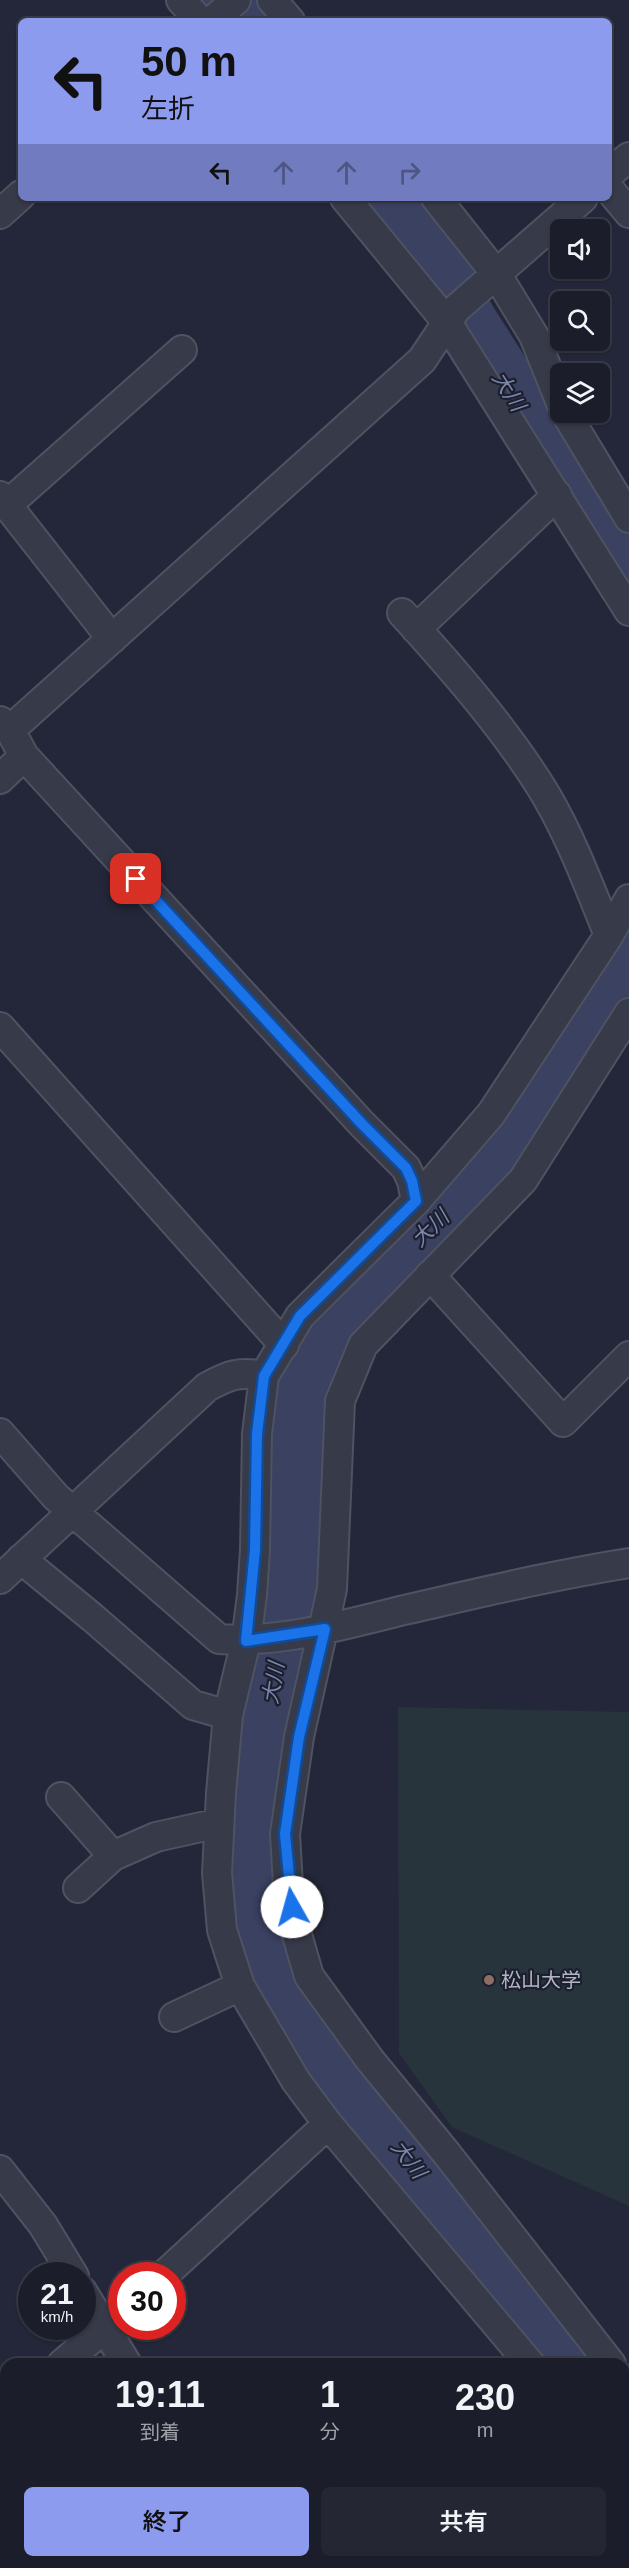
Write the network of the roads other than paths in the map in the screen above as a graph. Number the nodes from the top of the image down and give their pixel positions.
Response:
1 (182, 0) edge
2 (272, 0) edge
3 (217, 14) edge
4 (287, 18) edge
5 (629, 157) edge
6 (612, 171) edge
7 (612, 193) edge
8 (18, 198) edge
9 (348, 201) edge
10 (438, 201) edge
11 (580, 201) edge
12 (629, 213) edge
13 (0, 214) edge
14 (492, 279) junction
15 (451, 315) junction
16 (182, 350) dead end
17 (550, 376) edge
18 (572, 423) edge
19 (557, 495) junction
20 (4, 500) edge
21 (629, 518) edge
22 (629, 611) edge
23 (112, 639) junction
24 (5, 725) edge
25 (24, 756) junction
26 (0, 778) edge
27 (629, 899) edge
28 (609, 935) junction
29 (629, 1013) edge
30 (0, 1027) edge
31 (416, 1201) junction
32 (430, 1275) junction
33 (284, 1345) junction
34 (629, 1356) edge
35 (264, 1376) junction
36 (0, 1433) edge
37 (73, 1510) junction
38 (21, 1559) junction
39 (629, 1563) edge
40 (0, 1579) edge
41 (319, 1630) junction
42 (256, 1639) junction
43 (228, 1715) junction
44 (61, 1797) dead end
45 (219, 1823) junction
46 (113, 1856) junction
47 (78, 1888) dead end
48 (240, 1986) junction
49 (174, 2017) dead end
50 (328, 2124) junction
51 (0, 2170) edge
52 (65, 2262) edge
53 (178, 2262) edge
54 (96, 2305) edge
55 (108, 2316) edge
56 (108, 2325) edge
57 (119, 2340) edge
58 (69, 2358) edge
59 (125, 2358) edge
60 (525, 2358) edge
61 (606, 2358) edge

1 - 3 street
2 - 4 street
5 - 6 street
7 - 12 street
8 - 13 street
9 - 15 street
10 - 14 street
11 - 14 street
14 - 15 street
14 - 17 street
15 - 19 street
15 - 23 street
16 - 20 street
18 - 21 street
19 - 22 street
19 - 28 street
20 - 23 street
23 - 24 street
24 - 25 street
25 - 26 street
25 - 31 street
27 - 28 street
28 - 31 street
29 - 32 street
30 - 33 street
31 - 33 street
32 - 34 street
32 - 41 street
33 - 35 street
35 - 37 street
35 - 42 street
36 - 37 street
37 - 38 street
37 - 42 street
38 - 40 street
38 - 43 street
39 - 41 street
41 - 42 street
41 - 61 street
42 - 43 street
43 - 45 street
44 - 46 street
45 - 46 street
45 - 48 street
46 - 47 street
48 - 49 street
48 - 50 street
50 - 53 street
50 - 60 street
51 - 52 street
54 - 55 street
56 - 58 street
57 - 59 street

